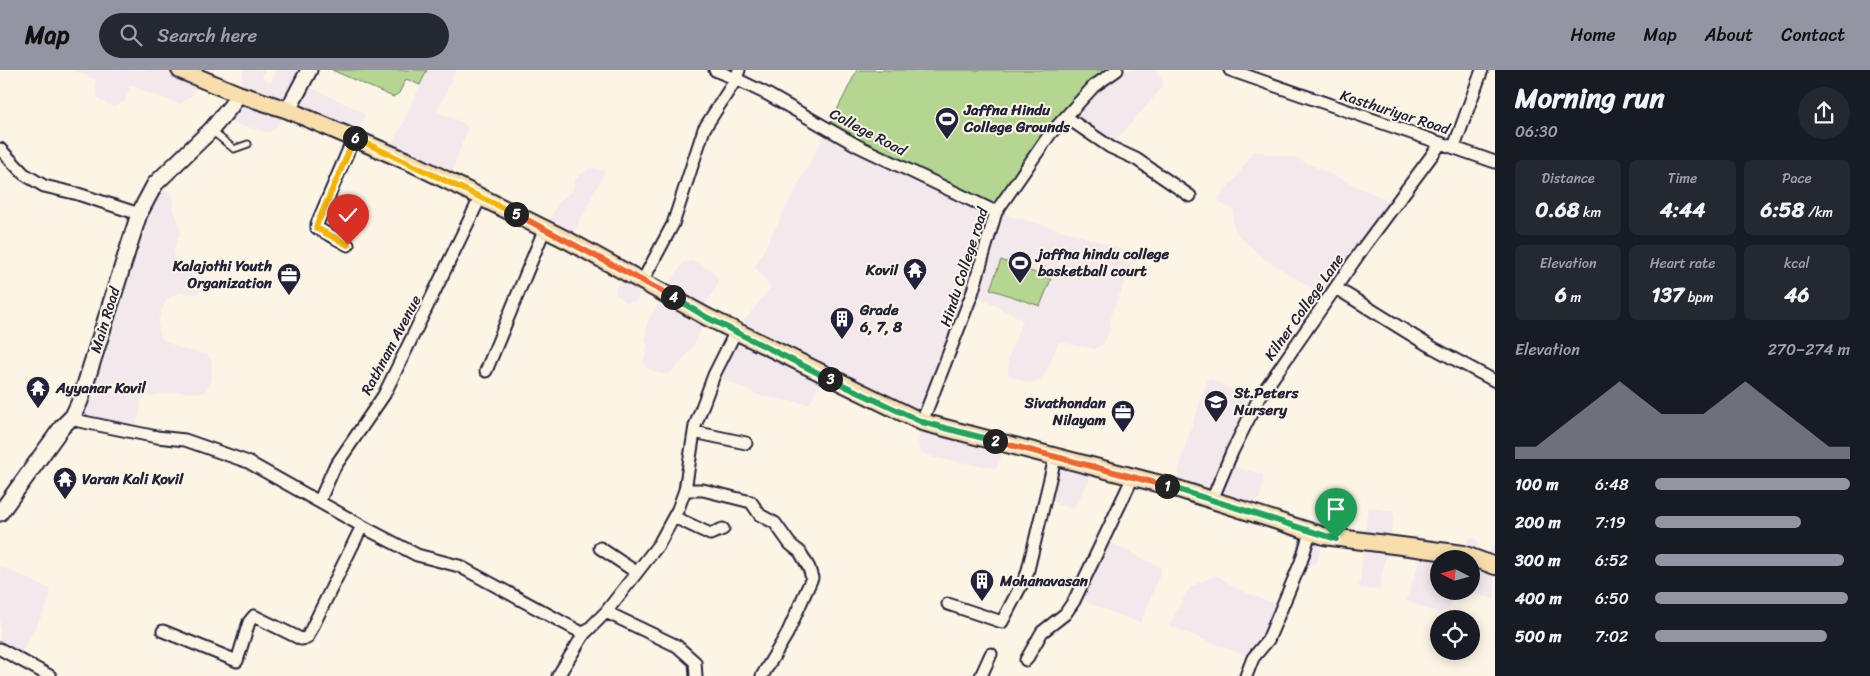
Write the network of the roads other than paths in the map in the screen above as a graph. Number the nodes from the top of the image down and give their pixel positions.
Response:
1 (180, 70) edge
2 (309, 70) edge
3 (715, 70) edge
4 (1117, 70) edge
5 (1230, 70) edge
6 (1482, 70) edge
7 (738, 75) edge
8 (238, 94) junction
9 (288, 110) junction
10 (1066, 117) junction
11 (211, 130) junction
12 (354, 138) junction
13 (1441, 143) junction
14 (248, 144) dead end
15 (1454, 147) junction
16 (0, 149) edge
17 (1495, 162) edge
18 (481, 196) junction
19 (1190, 196) dead end
20 (996, 212) junction
21 (139, 214) junction
22 (545, 228) junction
23 (348, 245) dead end
24 (644, 280) junction
25 (1336, 288) junction
26 (736, 330) junction
27 (486, 371) dead end
28 (1495, 381) edge
29 (73, 416) junction
30 (922, 422) junction
31 (694, 432) junction
32 (746, 443) dead end
33 (1055, 458) junction
34 (1133, 477) junction
35 (685, 490) junction
36 (1212, 500) junction
37 (319, 502) junction
38 (0, 513) edge
39 (674, 517) junction
40 (362, 526) junction
41 (723, 529) dead end
42 (1310, 532) junction
43 (600, 548) dead end
44 (1495, 566) edge
45 (636, 572) junction
46 (948, 604) dead end
47 (606, 612) junction
48 (164, 631) dead end
49 (584, 634) junction
50 (0, 649) edge
51 (991, 654) dead end
52 (1026, 660) dead end
53 (50, 676) edge
54 (558, 676) edge
55 (696, 676) edge
56 (762, 676) edge
57 (981, 676) edge
58 (1246, 676) edge

1 - 8 main road
2 - 9 main road
3 - 7 street, College Road
4 - 10 street, Hindu College road
5 - 13 street, Kasthuriyar Road
6 - 15 street
7 - 20 street, College Road
7 - 24 street
8 - 9 main road
8 - 11 main road, Main Road
9 - 12 main road
10 - 19 street
10 - 20 street, Hindu College road
11 - 14 lane
11 - 21 main road, Main Road
12 - 18 main road
12 - 23 street
13 - 15 street, Kasthuriyar Road
13 - 25 street, Kilner College Lane
15 - 17 street, Kasthuriyar Road
16 - 21 street
18 - 22 main road
18 - 37 street, Rathnam Avenue
20 - 30 street, Hindu College road
21 - 29 main road, Main Road
22 - 24 main road
22 - 27 street
24 - 26 main road
25 - 28 street
25 - 36 street, Kilner College Lane
26 - 30 main road
26 - 31 street
29 - 37 street
29 - 38 main road, Main Road
30 - 33 main road
31 - 32 street
31 - 35 street
33 - 34 main road
33 - 46 street
34 - 36 main road
34 - 52 street
35 - 39 street
35 - 56 street
36 - 42 main road
37 - 40 street
39 - 41 street
39 - 45 street
40 - 48 street
40 - 49 street
42 - 44 main road
42 - 58 street
43 - 45 street
45 - 47 street
47 - 49 street
47 - 55 street
49 - 54 street
50 - 53 street
51 - 57 street

